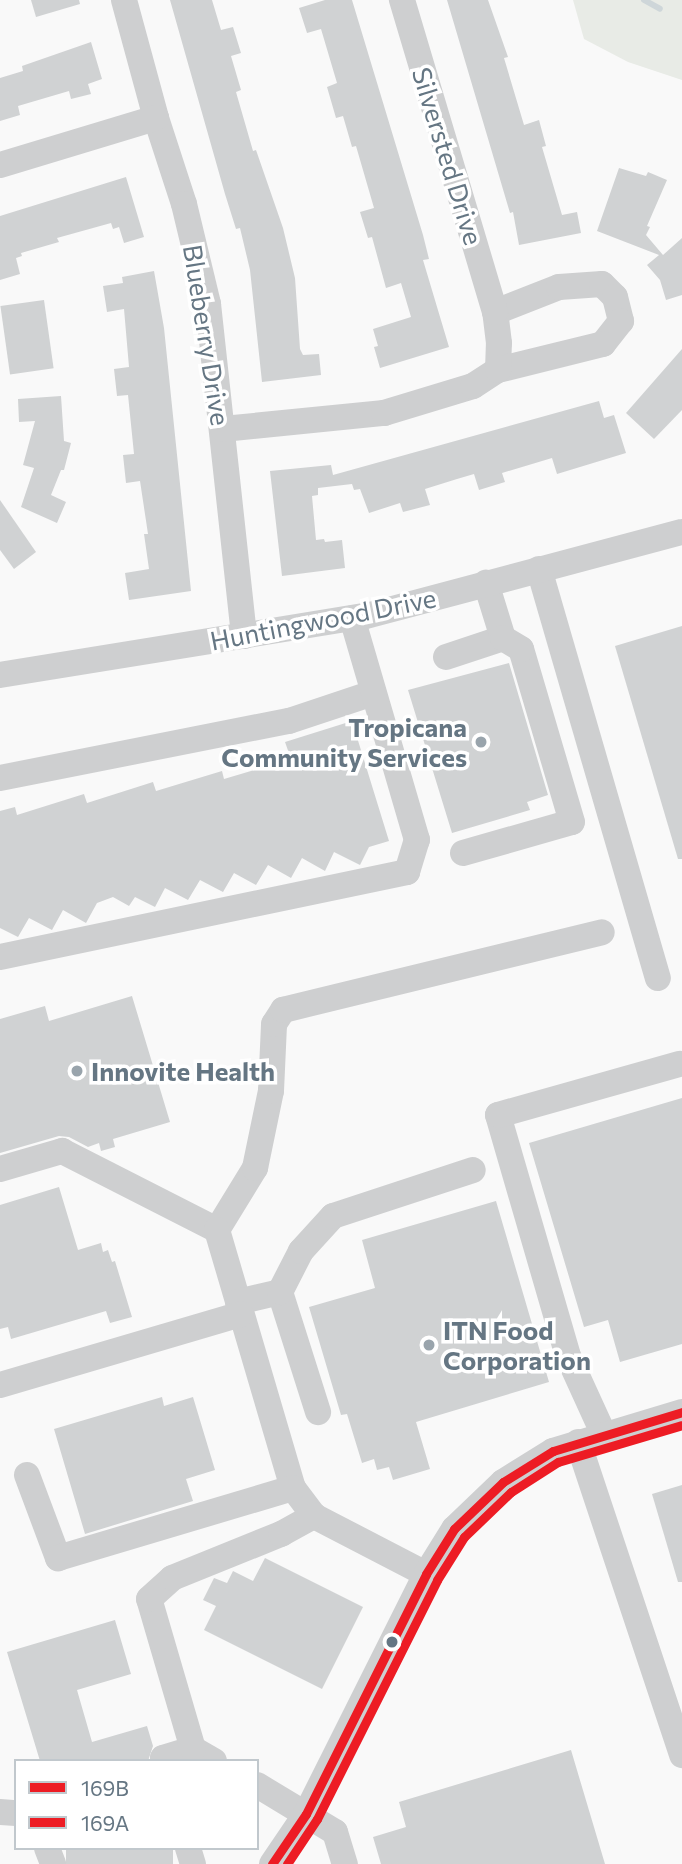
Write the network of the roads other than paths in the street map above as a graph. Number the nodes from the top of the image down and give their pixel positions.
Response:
1 (124, 0) edge
2 (402, 0) edge
3 (156, 118) junction
4 (0, 165) edge
5 (495, 312) junction
6 (498, 370) junction
7 (223, 429) junction
8 (682, 532) edge
9 (540, 569) junction
10 (486, 583) junction
11 (352, 618) junction
12 (244, 636) junction
13 (503, 638) junction
14 (446, 657) dead end
15 (0, 675) edge
16 (373, 693) junction
17 (0, 778) edge
18 (463, 853) dead end
19 (602, 932) dead end
20 (0, 957) edge
21 (659, 978) dead end
22 (680, 1064) edge
23 (0, 1170) edge
24 (474, 1170) dead end
25 (217, 1230) junction
26 (279, 1292) junction
27 (239, 1308) junction
28 (0, 1385) edge
29 (318, 1412) dead end
30 (682, 1412) edge
31 (591, 1438) junction
32 (27, 1475) dead end
33 (293, 1488) junction
34 (314, 1516) junction
35 (426, 1574) junction
36 (204, 1755) edge
37 (682, 1755) edge
38 (163, 1759) edge
39 (259, 1786) edge
40 (306, 1814) junction
41 (272, 1864) edge
42 (345, 1864) edge

1 - 3 street, Blueberry Drive
2 - 5 street, Silversted Drive
3 - 4 street
3 - 7 street, Blueberry Drive
5 - 6 street, Silversted Drive
5 - 6 street
6 - 7 street
7 - 12 street, Blueberry Drive
8 - 9 street, Huntingwood Drive
9 - 10 street, Huntingwood Drive
9 - 21 street
10 - 11 street, Huntingwood Drive
10 - 13 street
11 - 12 street, Huntingwood Drive
11 - 16 street
12 - 15 street, Huntingwood Drive
13 - 14 street
13 - 18 street
16 - 17 street
16 - 20 street
19 - 25 street
22 - 31 street
23 - 25 street
24 - 26 street
25 - 27 street
26 - 27 street
26 - 29 street
27 - 28 street
27 - 33 street
30 - 31 street
31 - 35 street
31 - 37 street
32 - 33 street
33 - 34 street
34 - 35 street
34 - 36 street
35 - 40 street
36 - 38 street
39 - 40 street
40 - 41 street
40 - 42 street

